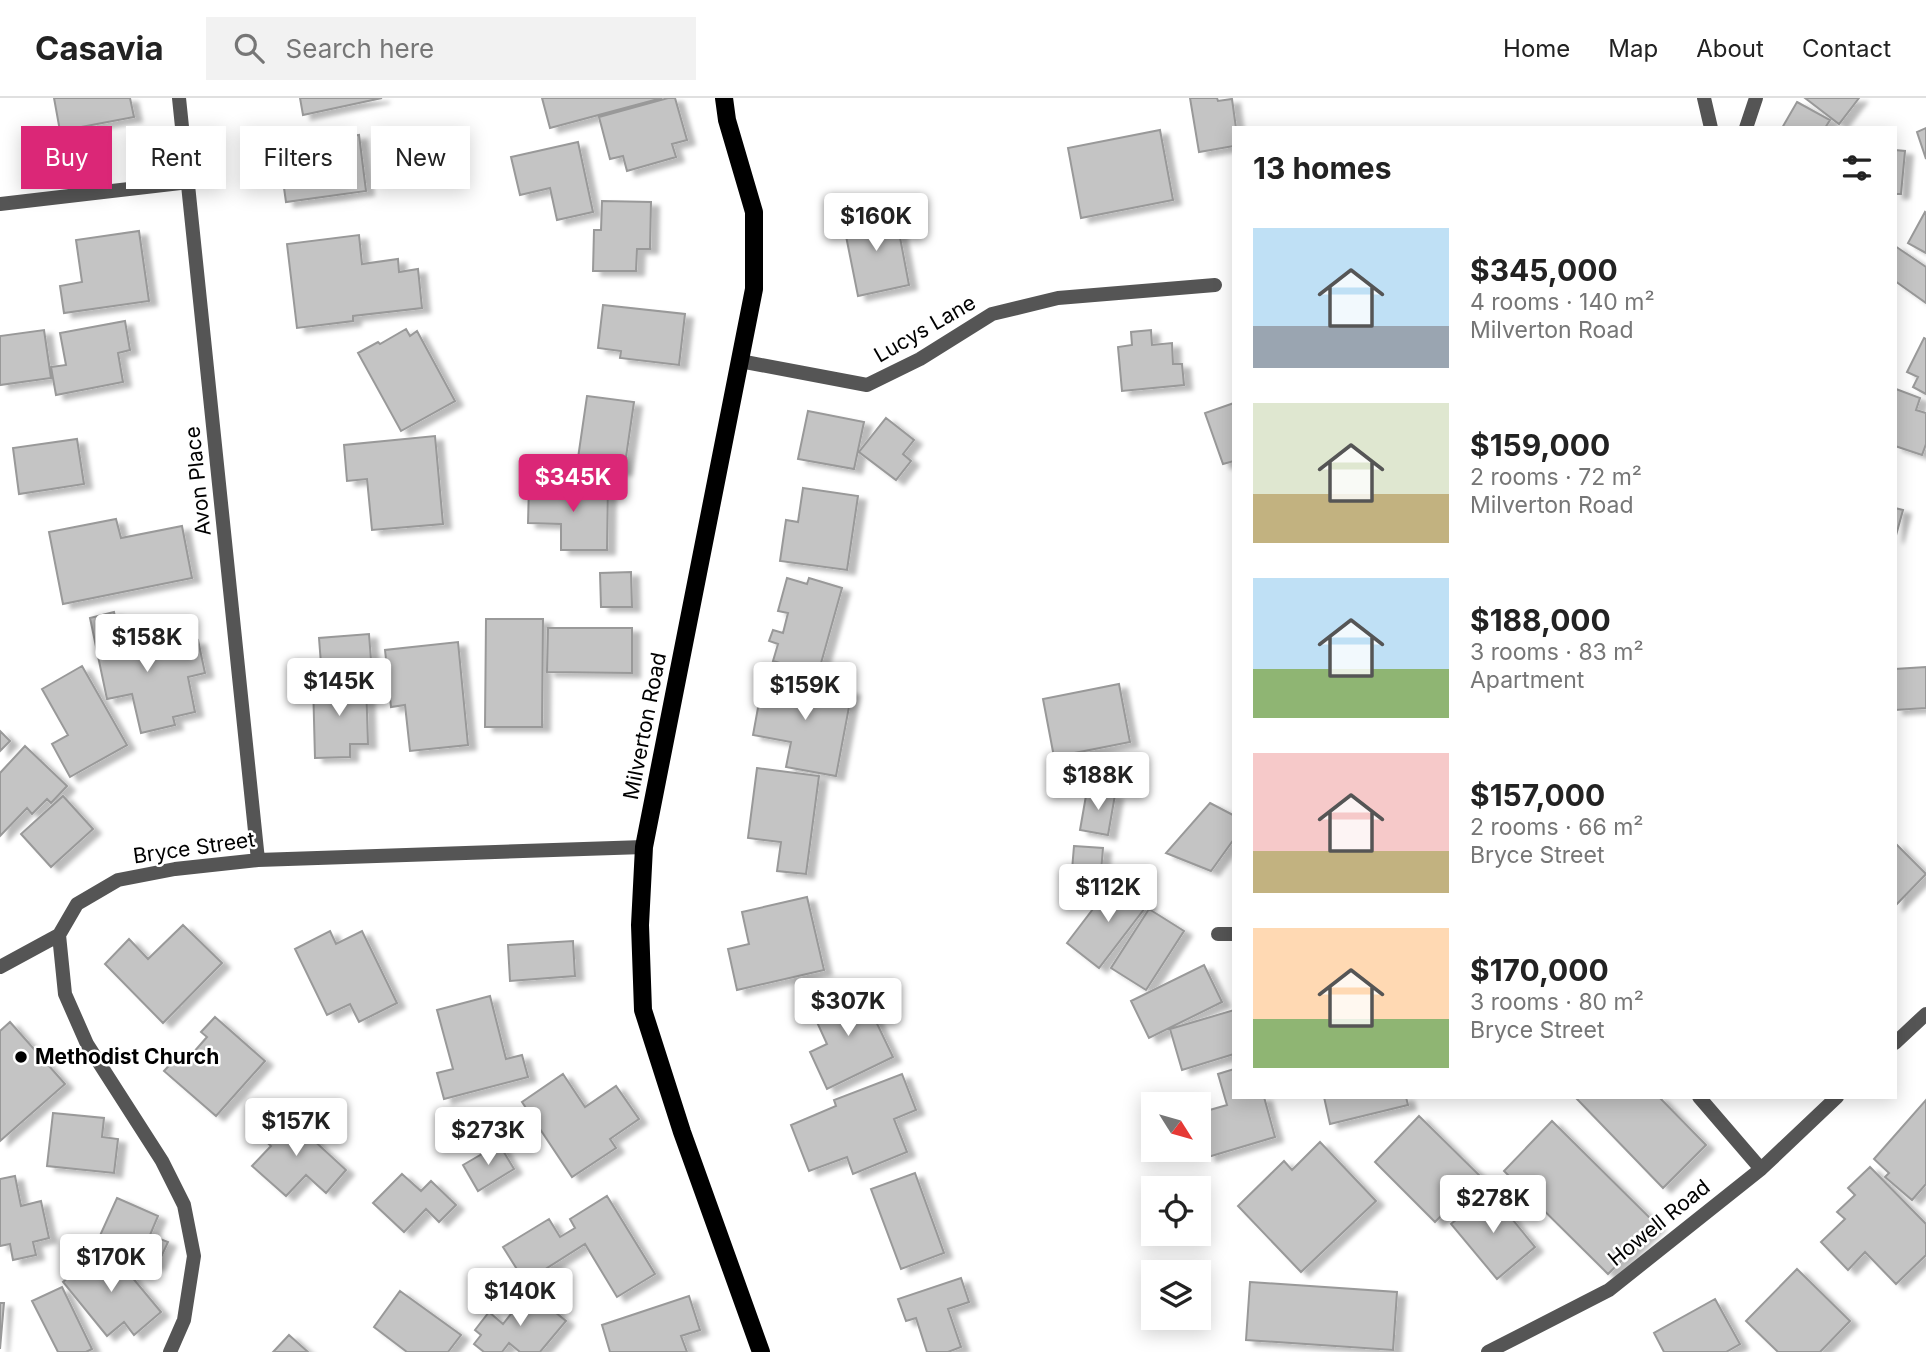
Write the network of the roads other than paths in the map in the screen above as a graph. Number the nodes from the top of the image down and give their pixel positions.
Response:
1 (179, 98) edge
2 (724, 98) edge
3 (1704, 98) edge
4 (1756, 98) edge
5 (182, 126) edge
6 (1711, 126) edge
7 (1747, 126) edge
8 (129, 189) edge
9 (190, 189) edge
10 (0, 204) edge
11 (1215, 285) dead end
12 (740, 361) junction
13 (644, 847) junction
14 (258, 860) junction
15 (1217, 934) dead end
16 (1232, 934) edge
17 (60, 935) junction
18 (0, 967) edge
19 (1926, 1014) edge
20 (1897, 1041) edge
21 (1701, 1099) edge
22 (1835, 1099) edge
23 (1761, 1169) junction
24 (170, 1352) edge
25 (761, 1352) edge
26 (1488, 1352) edge

1 - 5 street, Avon Place
2 - 12 main road, Milverton Road
3 - 6 street
4 - 7 street
8 - 10 street
9 - 14 street, Avon Place
11 - 12 street, Lucys Lane
12 - 13 main road, Milverton Road
13 - 14 street, Bryce Street
13 - 25 main road, Milverton Road
14 - 17 street, Bryce Street
15 - 16 street
17 - 18 street
17 - 24 street
19 - 20 street
21 - 23 street
22 - 23 street, Howell Road
23 - 26 street, Howell Road

